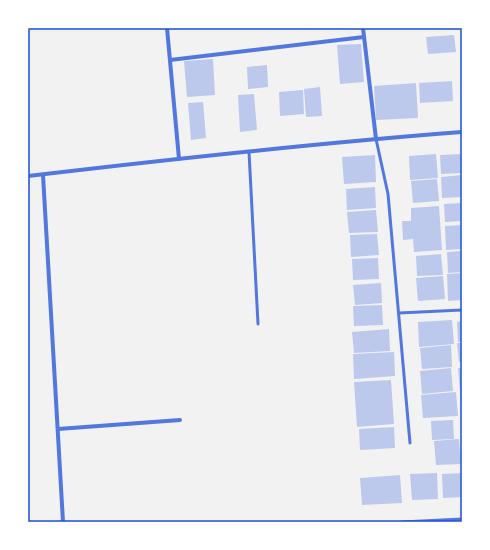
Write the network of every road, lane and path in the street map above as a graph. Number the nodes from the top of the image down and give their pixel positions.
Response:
1 (167, 28) edge
2 (363, 28) edge
3 (364, 37) junction
4 (170, 60) junction
5 (462, 132) edge
6 (376, 139) junction
7 (249, 152) junction
8 (179, 159) junction
9 (43, 174) junction
10 (28, 176) edge
11 (462, 310) edge
12 (399, 313) junction
13 (258, 324) dead end
14 (180, 420) dead end
15 (58, 430) junction
16 (410, 443) dead end
17 (462, 519) edge
18 (64, 522) edge
19 (402, 522) edge

1 - 4 street
2 - 3 street
3 - 4 street
3 - 6 street
4 - 8 street
5 - 6 street
6 - 7 street
6 - 12 lane
7 - 8 street
7 - 13 lane
8 - 9 street
9 - 10 street
9 - 15 street
11 - 12 lane
12 - 16 lane
14 - 15 street
15 - 18 street
17 - 19 lane

